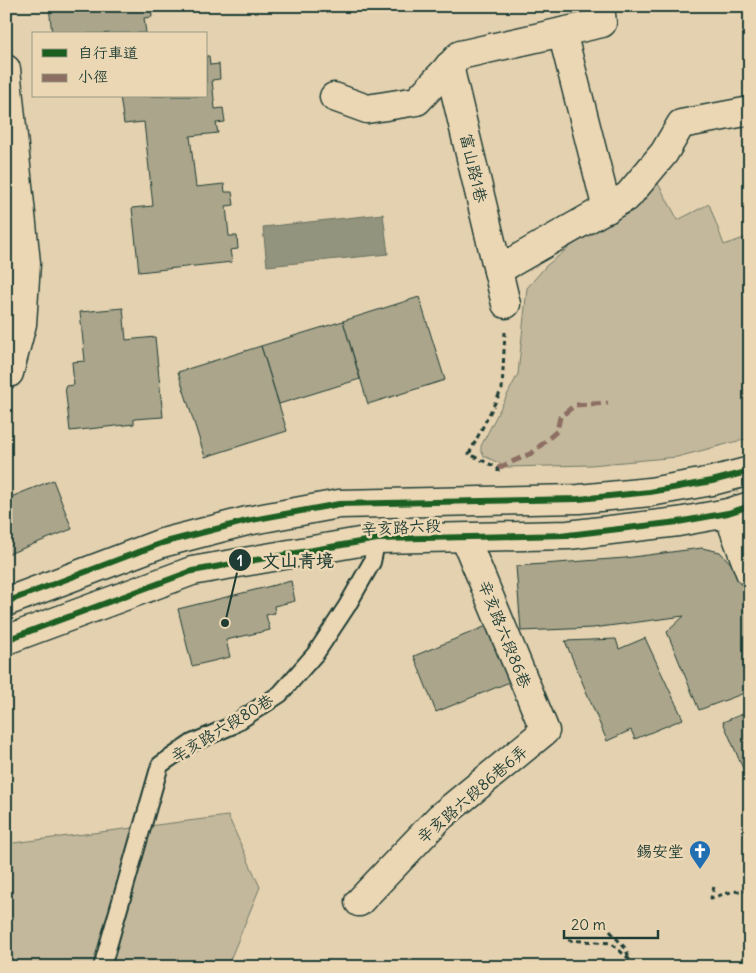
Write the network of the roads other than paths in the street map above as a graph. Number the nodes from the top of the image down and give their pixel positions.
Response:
1 (600, 6) edge
2 (562, 32) junction
3 (449, 66) junction
4 (6, 69) edge
5 (334, 97) dead end
6 (750, 111) edge
7 (607, 209) junction
8 (16, 264) edge
9 (498, 270) junction
10 (506, 304) road end
11 (7, 376) edge
12 (750, 471) edge
13 (739, 509) edge
14 (465, 538) junction
15 (377, 539) junction
16 (750, 572) edge
17 (6, 602) edge
18 (6, 640) edge
19 (545, 730) joint
20 (359, 902) dead end
21 (102, 967) edge

1 - 2 street
2 - 3 street
2 - 7 street
3 - 5 street
3 - 9 street, 富山路1巷
4 - 8 street
6 - 7 street
7 - 9 street
8 - 11 street
9 - 10 street, 富山路1巷
12 - 17 street, 辛亥路六段
13 - 14 street, 辛亥路六段
13 - 16 street
14 - 15 street, 辛亥路六段
14 - 19 street, 辛亥路六段86巷
15 - 18 street, 辛亥路六段
15 - 21 lane, 辛亥路六段80巷
19 - 20 street, 辛亥路六段86巷6弄

